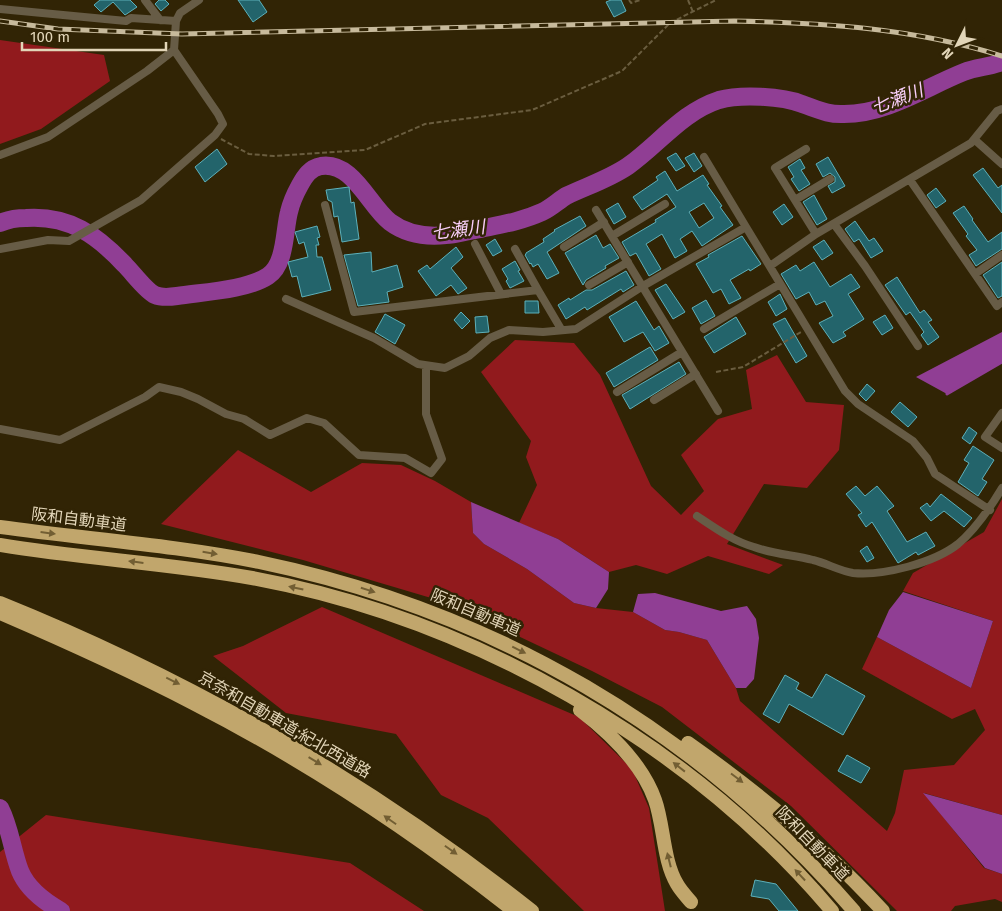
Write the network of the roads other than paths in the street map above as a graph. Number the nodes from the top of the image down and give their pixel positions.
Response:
1 (145, 0) edge
2 (199, 0) edge
3 (0, 9) edge
4 (160, 20) junction
5 (176, 21) junction
6 (174, 50) junction
7 (1002, 109) edge
8 (975, 140) junction
9 (806, 149) dead end
10 (0, 155) edge
11 (704, 157) dead end
12 (1002, 164) edge
13 (830, 179) dead end
14 (910, 180) junction
15 (795, 200) junction
16 (665, 204) dead end
17 (325, 205) dead end
18 (596, 210) dead end
19 (604, 222) junction
20 (834, 224) junction
21 (746, 227) junction
22 (816, 234) junction
23 (612, 236) junction
24 (475, 244) dead end
25 (564, 246) dead end
26 (515, 249) dead end
27 (0, 250) edge
28 (1002, 255) edge
29 (628, 262) junction
30 (770, 266) junction
31 (975, 274) junction
32 (780, 284) junction
33 (589, 285) dead end
34 (643, 286) junction
35 (538, 290) junction
36 (501, 294) junction
37 (286, 299) dead end
38 (1002, 302) edge
39 (561, 329) junction
40 (704, 329) dead end
41 (918, 346) dead end
42 (682, 352) junction
43 (426, 366) junction
44 (696, 374) junction
45 (617, 392) dead end
46 (654, 400) dead end
47 (718, 412) dead end
48 (1002, 413) edge
49 (0, 429) edge
50 (1002, 448) edge
51 (1002, 488) edge
52 (990, 510) junction
53 (697, 516) dead end
54 (0, 527) edge
55 (0, 545) edge
56 (0, 603) edge
57 (362, 605) junction
58 (0, 613) edge
59 (66, 636) junction
60 (592, 688) junction
61 (692, 902) dead end
62 (514, 911) edge
63 (532, 911) edge
64 (832, 911) edge
65 (854, 911) edge
66 (883, 911) edge

1 - 4 street
2 - 5 street
3 - 4 street
4 - 5 street
5 - 6 street
6 - 10 street
6 - 27 street
7 - 8 street
8 - 12 street
8 - 14 street
9 - 15 street
11 - 21 street
13 - 15 street
14 - 20 street
14 - 31 street
15 - 22 street
16 - 23 street
17 - 36 street
18 - 19 street
19 - 23 street
19 - 25 street
20 - 22 street
20 - 41 street
21 - 30 street
21 - 34 street
22 - 30 street
23 - 29 street
24 - 36 street
26 - 35 street
28 - 31 street
29 - 33 street
29 - 34 street
30 - 32 street
31 - 38 street
32 - 40 street
32 - 52 street
34 - 39 street
34 - 42 street
35 - 36 street
35 - 39 street
37 - 43 street
39 - 43 street
42 - 44 street
42 - 45 street
43 - 49 street
44 - 46 street
44 - 47 street
48 - 50 street
51 - 52 street
52 - 53 street
54 -> 60 highway, 阪和自動車道
57 -> 55 highway, 阪和自動車道
56 - 59 highway, 京奈和自動車道;紀北西道路
61 -> 57 highway
64 -> 57 highway, 阪和自動車道
58 - 59 highway, 京奈和自動車道;紀北西道路
62 -> 59 highway, 京奈和自動車道;紀北西道路
59 -> 63 highway, 京奈和自動車道;紀北西道路
60 - 65 highway, 阪和自動車道
60 -> 66 highway

